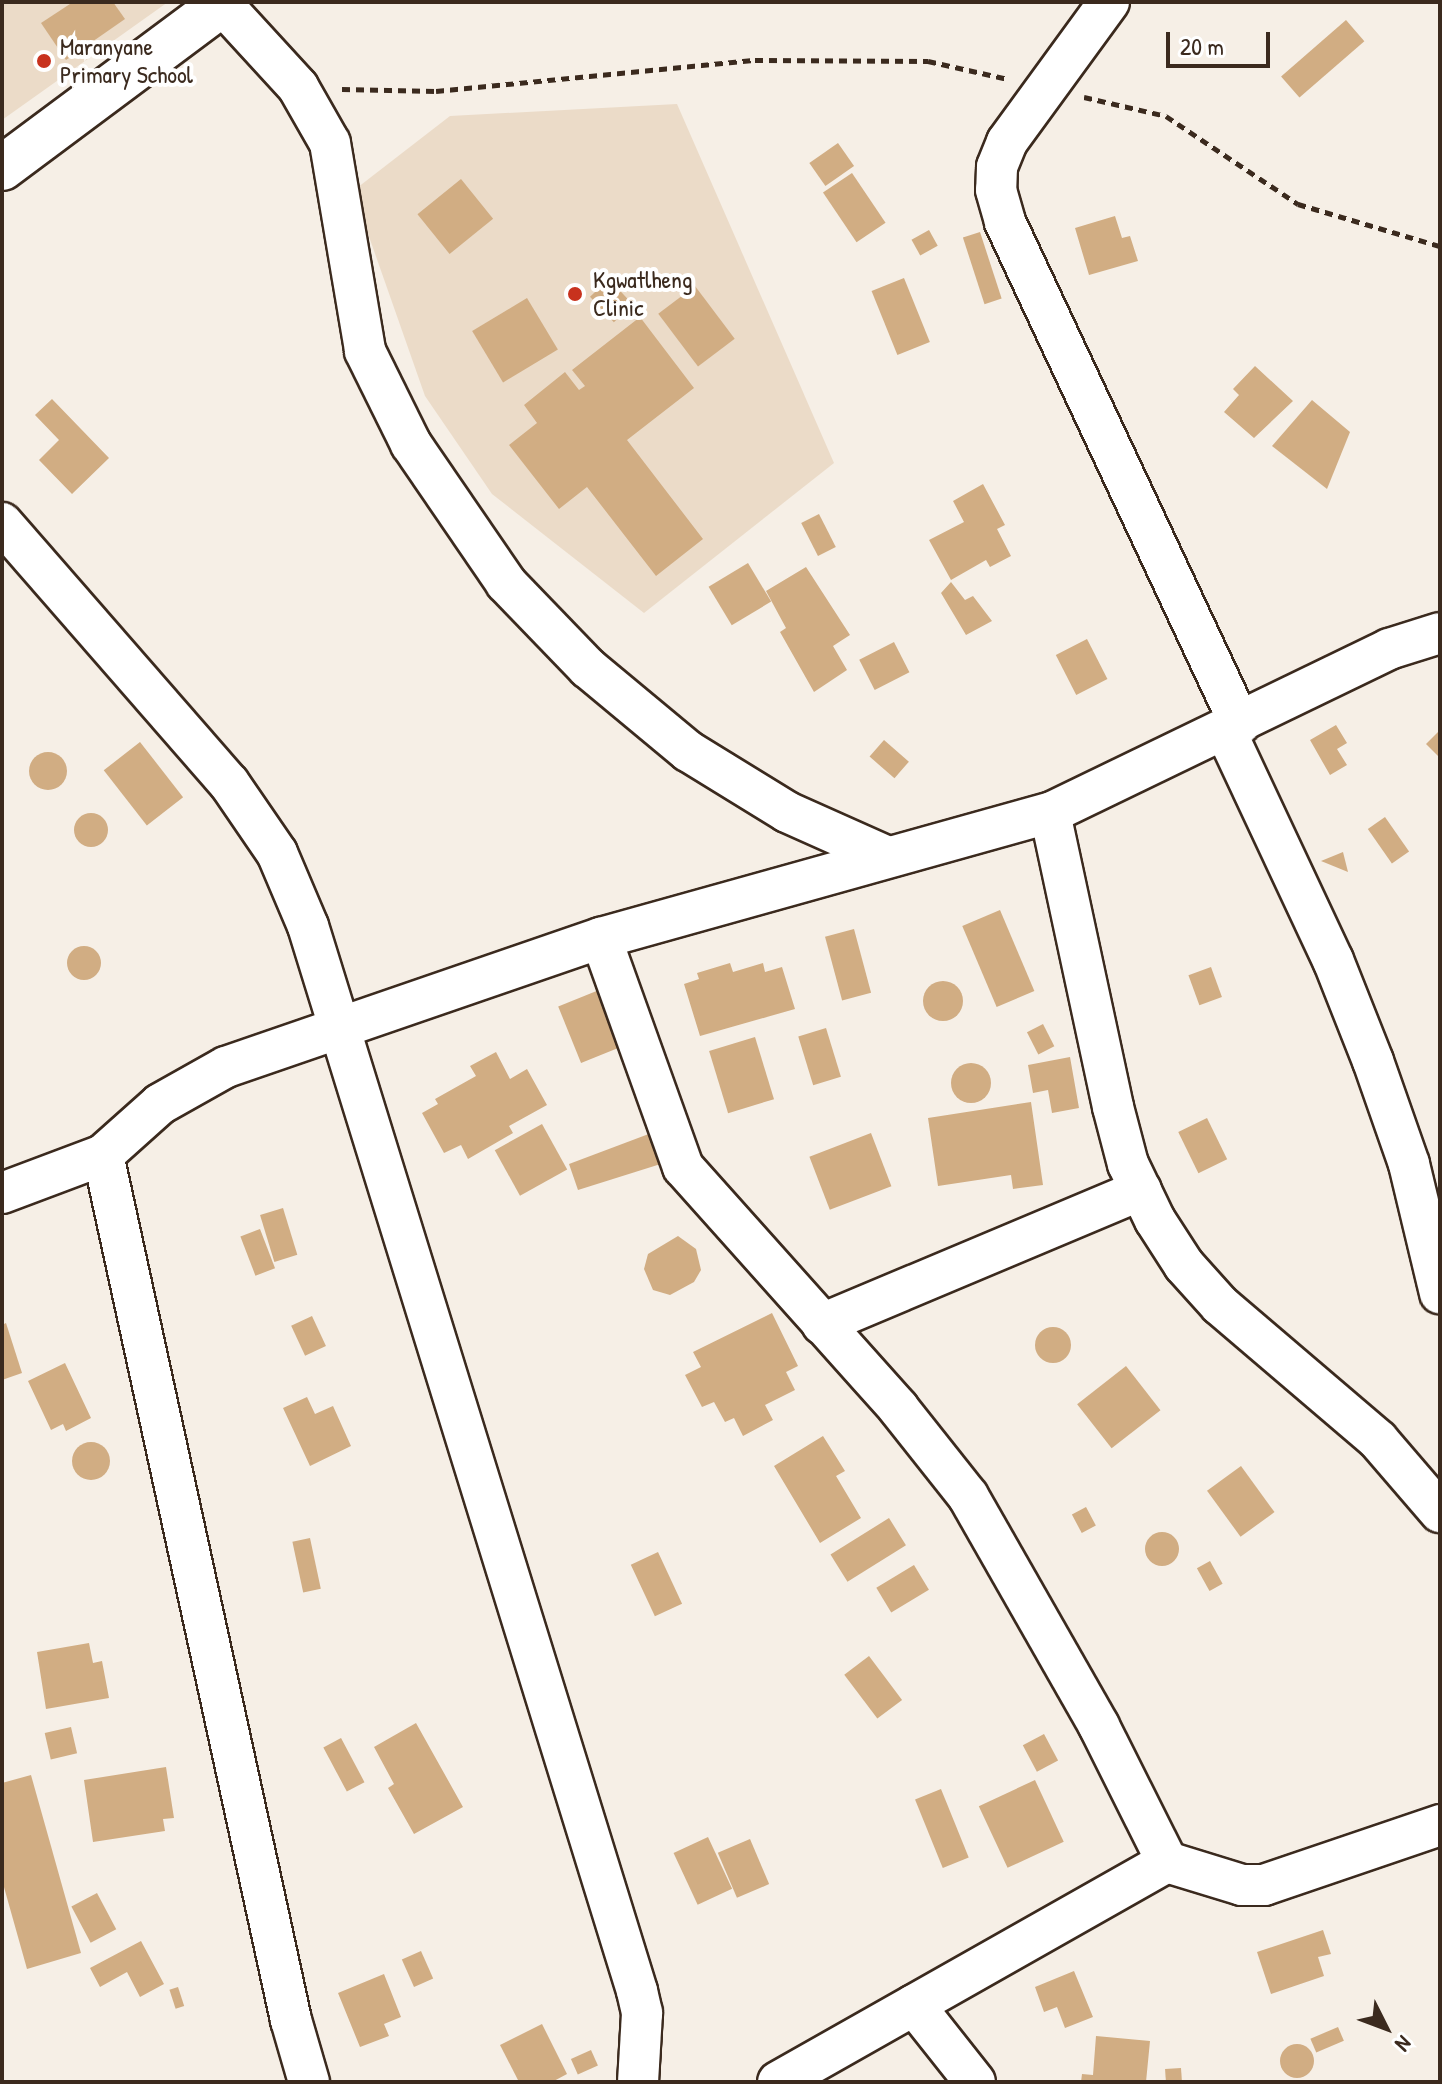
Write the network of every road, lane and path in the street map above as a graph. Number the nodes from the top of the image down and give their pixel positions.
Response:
1 (1109, 2) edge
2 (224, 3) edge
3 (298, 87) junction
4 (1047, 88) junction
5 (2, 168) edge
6 (1440, 246) edge
7 (2, 523) edge
8 (1440, 633) edge
9 (1233, 728) junction
10 (1050, 813) junction
11 (888, 857) junction
12 (601, 938) junction
13 (339, 1024) junction
14 (103, 1155) junction
15 (1141, 1190) junction
16 (2, 1193) edge
17 (1440, 1293) edge
18 (822, 1324) junction
19 (1440, 1512) edge
20 (1440, 1825) edge
21 (1167, 1862) junction
22 (914, 2005) junction
23 (309, 2082) edge
24 (638, 2082) edge
25 (778, 2082) edge
26 (975, 2082) edge

1 - 4 street
2 - 3 street
2 - 5 street
3 - 4 path
3 - 11 street
4 - 6 path
4 - 9 street
7 - 13 street
8 - 9 street
9 - 10 street
9 - 17 street
10 - 11 street
10 - 15 street
11 - 12 street
12 - 13 street
12 - 18 street
13 - 14 street
13 - 24 street
14 - 16 street
14 - 23 street
15 - 18 street
15 - 19 street
18 - 21 street
20 - 21 street
21 - 22 street
22 - 25 street
22 - 26 street

